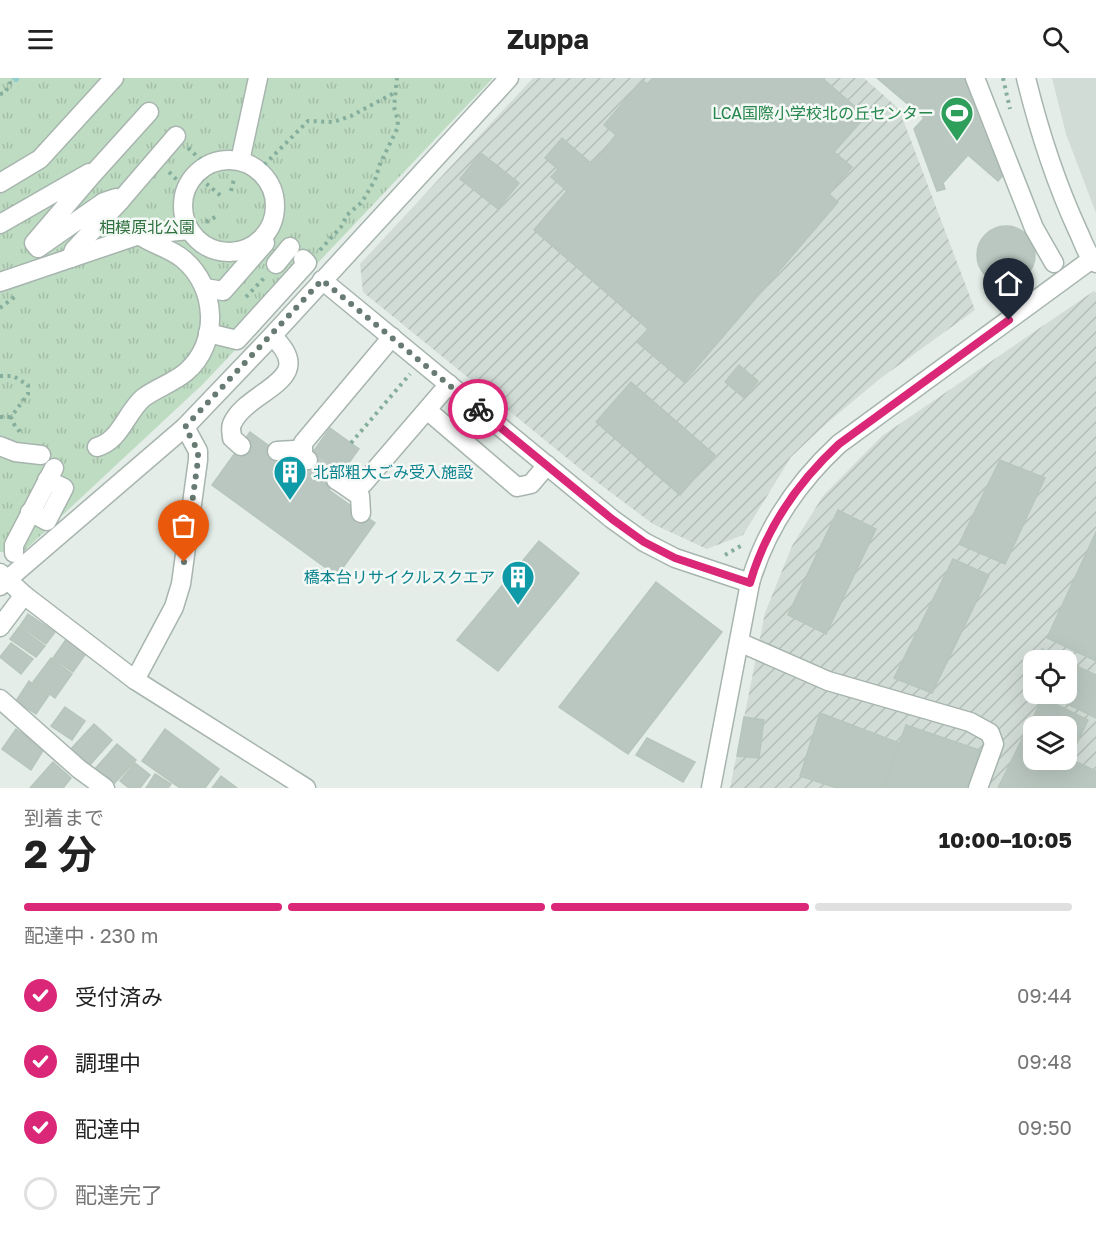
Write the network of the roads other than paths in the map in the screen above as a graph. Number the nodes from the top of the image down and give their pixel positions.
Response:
1 (258, 78) edge
2 (509, 78) edge
3 (975, 78) edge
4 (1026, 78) edge
5 (117, 82) edge
6 (149, 112) dead end
7 (176, 136) dead end
8 (240, 160) junction
9 (93, 174) junction
10 (0, 183) edge
11 (120, 201) junction
12 (0, 224) edge
13 (189, 230) junction
14 (139, 236) junction
15 (280, 253) junction
16 (71, 258) junction
17 (1094, 261) edge
18 (1054, 263) dead end
19 (322, 280) junction
20 (0, 282) edge
21 (205, 288) junction
22 (208, 333) junction
23 (272, 336) junction
24 (392, 337) junction
25 (449, 384) junction
26 (427, 410) junction
27 (185, 427) junction
28 (241, 446) dead end
29 (0, 447) edge
30 (98, 447) dead end
31 (277, 451) dead end
32 (547, 465) junction
33 (361, 513) dead end
34 (14, 553) dead end
35 (3, 579) edge
36 (750, 583) junction
37 (24, 595) junction
38 (0, 627) edge
39 (739, 642) junction
40 (135, 680) junction
41 (0, 699) edge
42 (105, 788) edge
43 (306, 788) edge
44 (711, 788) edge
45 (978, 788) edge

1 - 8 street
2 - 19 street
3 - 18 street
4 - 17 street
5 - 10 street
6 - 9 street
7 - 11 street
8 - 13 street
8 - 15 street
9 - 11 street
9 - 12 street
11 - 16 street
13 - 14 street
13 - 15 street
14 - 16 street
14 - 21 street
15 - 21 street
15 - 22 street
16 - 20 street
17 - 36 street
19 - 23 street
19 - 24 street
21 - 22 street
22 - 30 street
23 - 27 street
23 - 28 street
24 - 25 street
24 - 31 street
25 - 26 street
25 - 32 street
26 - 32 street
26 - 33 street
27 - 35 street
27 - 40 street
29 - 34 street
32 - 36 street
35 - 37 street
36 - 39 street
37 - 38 street
37 - 40 street
39 - 44 street
39 - 45 street
40 - 43 street
41 - 42 street

